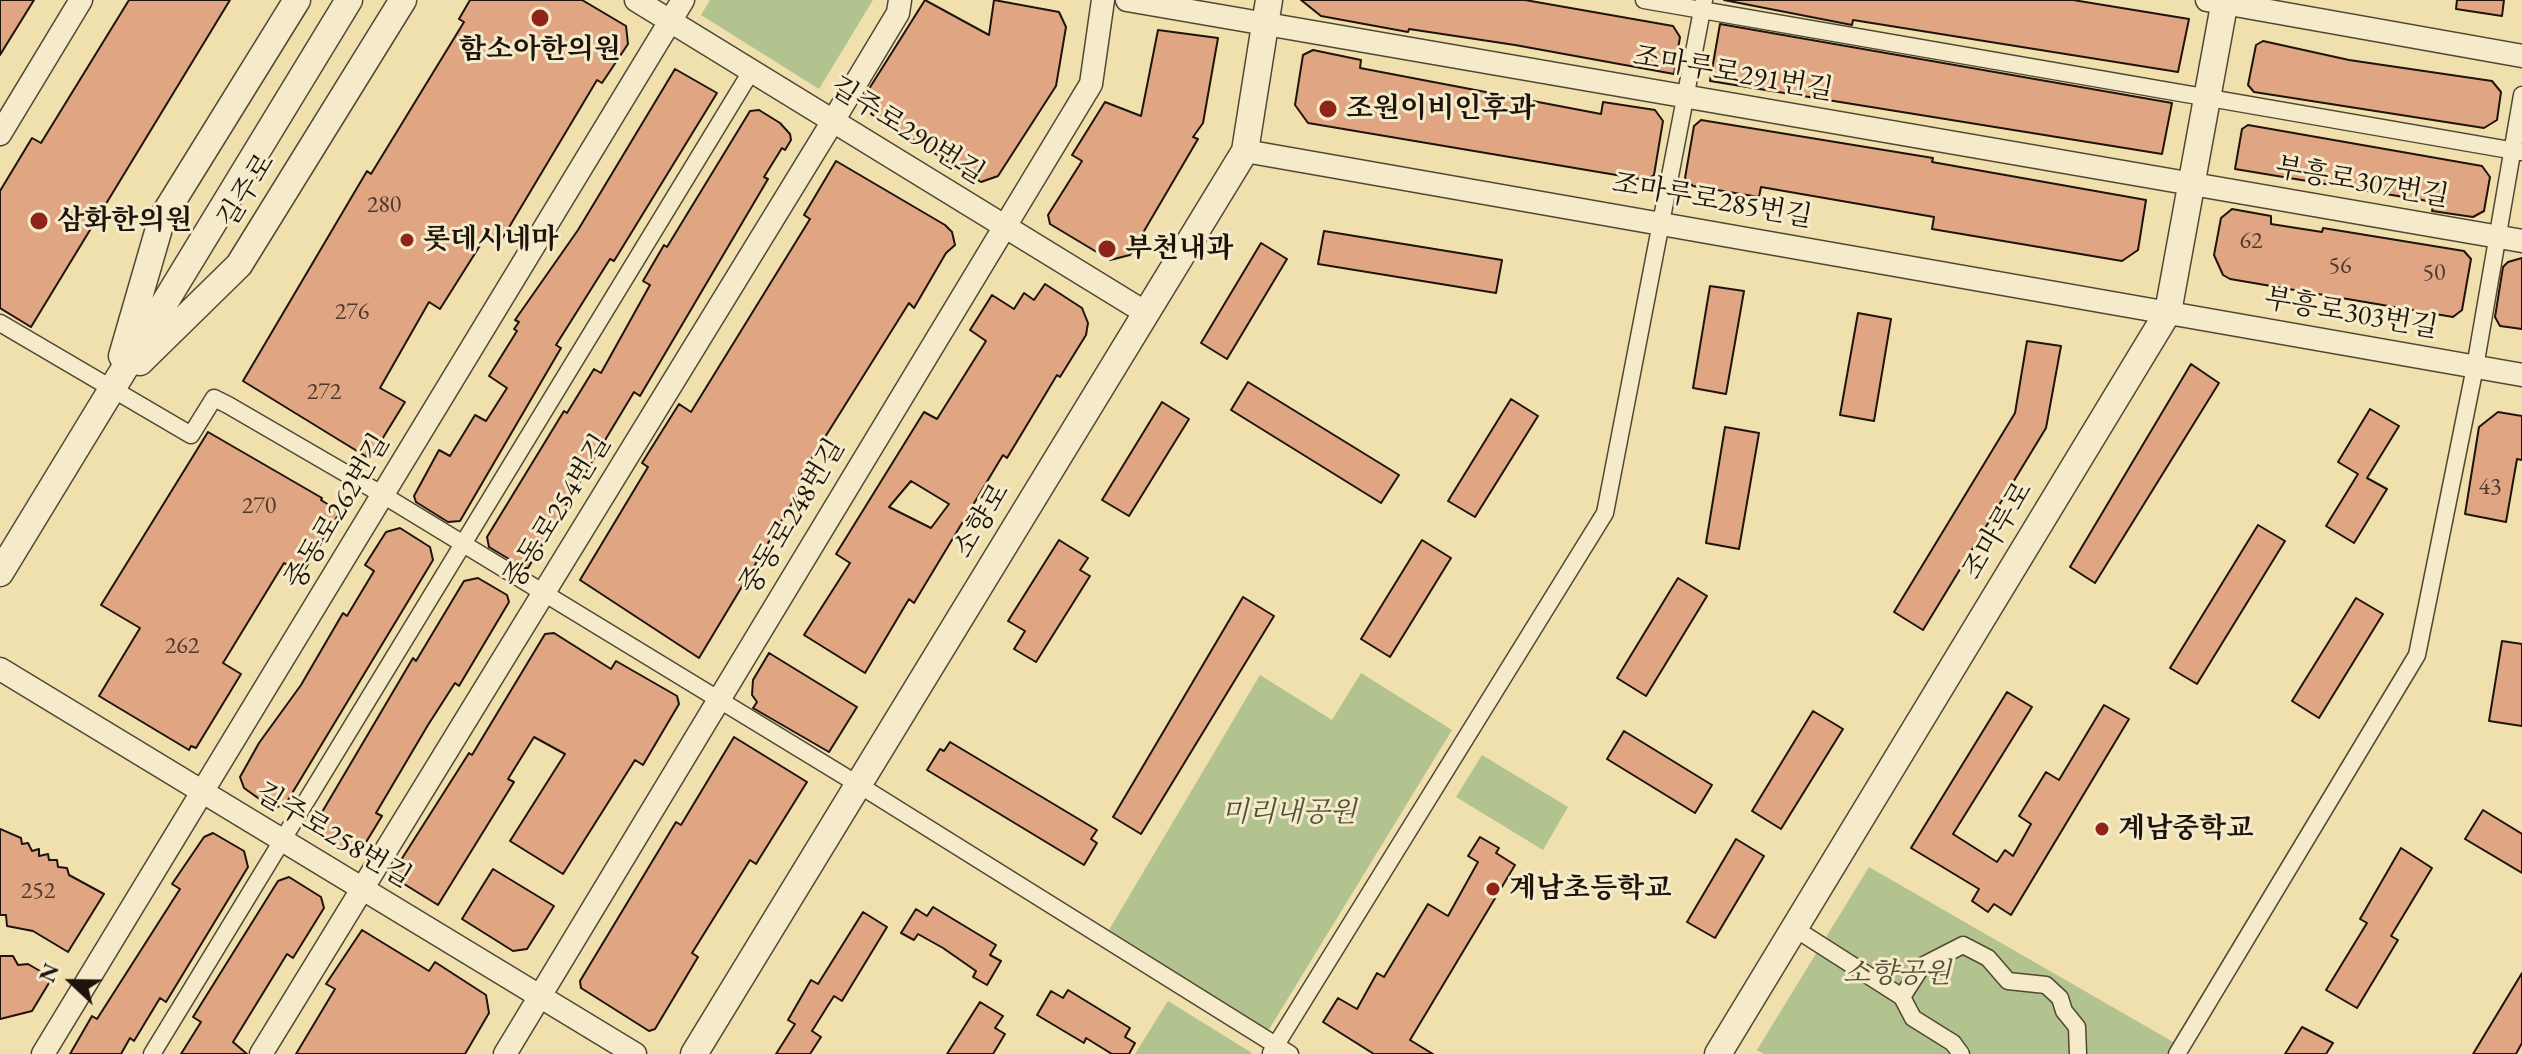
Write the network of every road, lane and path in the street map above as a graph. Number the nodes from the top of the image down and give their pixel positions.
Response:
1 (81, 0) edge
2 (297, 0) edge
3 (349, 0) edge
4 (403, 0) edge
5 (636, 0) edge
6 (683, 0) edge
7 (900, 0) edge
8 (1103, 0) edge
9 (1127, 0) edge
10 (1644, 0) edge
11 (2218, 1) edge
12 (1703, 5) edge
13 (1267, 12) edge
14 (671, 20) junction
15 (2522, 56) edge
16 (752, 70) junction
17 (2522, 95) edge
18 (2207, 96) junction
19 (1685, 97) junction
20 (833, 121) junction
21 (0, 134) edge
22 (1245, 151) junction
23 (2517, 151) edge
24 (2191, 183) junction
25 (1661, 223) junction
26 (1003, 225) junction
27 (2497, 237) junction
28 (2522, 241) edge
29 (2168, 312) junction
30 (1146, 313) junction
31 (0, 323) edge
32 (2475, 367) junction
33 (2522, 375) edge
34 (112, 390) junction
35 (383, 495) junction
36 (462, 543) junction
37 (0, 573) edge
38 (543, 593) junction
39 (0, 669) edge
40 (718, 699) junction
41 (859, 785) junction
42 (204, 793) junction
43 (283, 842) junction
44 (362, 888) junction
45 (1794, 928) junction
46 (540, 996) junction
47 (1902, 997) junction
48 (1279, 1051) edge
49 (43, 1054) edge
50 (152, 1054) edge
51 (261, 1054) edge
52 (505, 1054) edge
53 (635, 1054) edge
54 (694, 1054) edge
55 (1718, 1054) edge
56 (1961, 1054) edge
57 (2078, 1054) edge
58 (2177, 1054) edge

1 - 21 street
2 - 34 street, 길주로
3 - 34 street, 길주로
4 - 34 street, 길주로
5 - 14 street, 길주로290번길
6 - 14 street, 중동로262번길
7 - 20 street, 중동로254번길
8 - 26 street, 중동로248번길
9 - 13 street
10 - 12 street
11 - 15 street
11 - 18 street, 조마루로
12 - 18 street
12 - 19 street
13 - 19 street, 조마루로291번길
13 - 22 street, 소향로
14 - 16 street, 길주로290번길
14 - 35 street, 중동로262번길
16 - 20 street, 길주로290번길
16 - 36 street
17 - 23 street
18 - 23 street
18 - 24 street, 조마루로
19 - 24 street, 조마루로291번길
19 - 25 street
20 - 26 street, 길주로290번길
20 - 38 street, 중동로254번길
22 - 25 street, 조마루로285번길
22 - 30 street, 소향로
23 - 27 street
24 - 27 street, 부흥로307번길
24 - 29 street, 조마루로
25 - 29 street, 조마루로285번길
25 - 48 street
26 - 30 street, 길주로290번길
26 - 40 street, 중동로248번길
27 - 28 street, 부흥로307번길
27 - 32 street
29 - 32 street, 부흥로303번길
29 - 45 street, 조마루로
30 - 41 street, 소향로
31 - 34 street
32 - 33 street, 부흥로303번길
32 - 58 street
34 - 35 street
34 - 37 street, 길주로
35 - 36 street
35 - 42 street, 중동로262번길
36 - 38 street
36 - 43 street
38 - 40 street
38 - 44 street, 중동로254번길
39 - 42 street, 길주로258번길
40 - 41 street
40 - 46 street, 중동로248번길
41 - 48 street
41 - 54 street, 소향로
42 - 43 street, 길주로258번길
42 - 49 street, 중동로262번길
43 - 44 street, 길주로258번길
43 - 50 street
44 - 46 street, 길주로258번길
44 - 51 street, 중동로254번길
45 - 47 street
45 - 55 street, 조마루로
46 - 52 street, 중동로248번길
46 - 53 street, 길주로258번길
47 - 56 street
47 - 57 street

